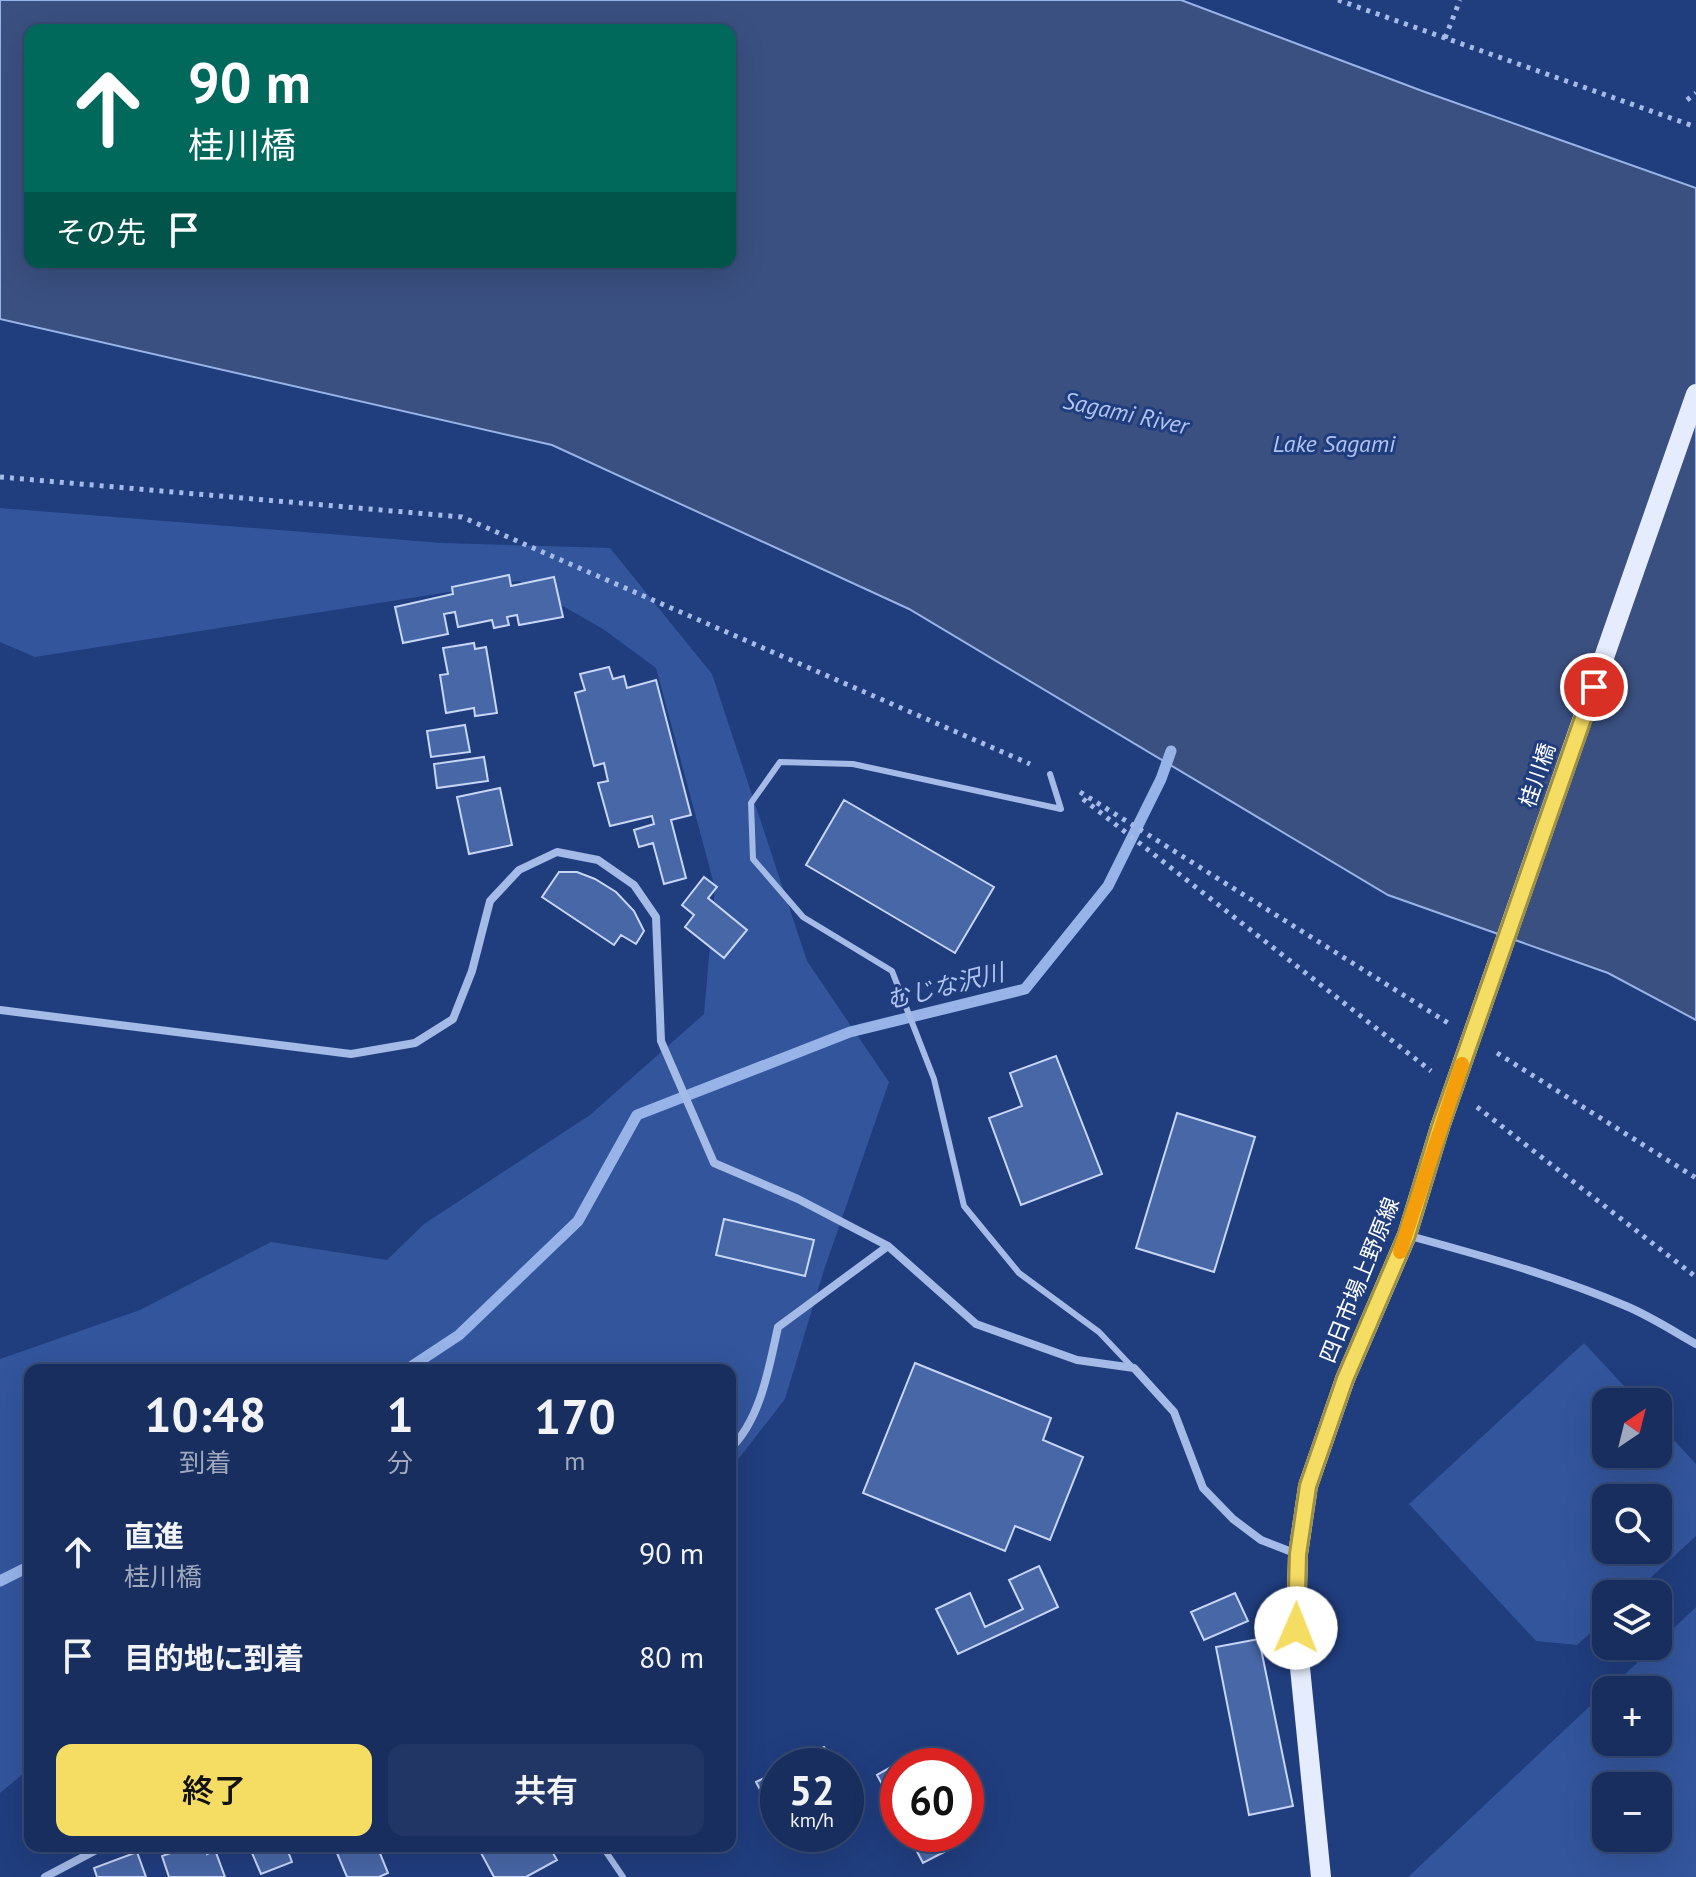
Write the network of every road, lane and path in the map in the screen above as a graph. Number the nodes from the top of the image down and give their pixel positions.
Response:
1 (1338, 0) edge
2 (1460, 0) edge
3 (1445, 38) junction
4 (1696, 93) edge
5 (1687, 100) dead end
6 (1696, 127) edge
7 (1696, 394) edge
8 (0, 477) edge
9 (1050, 774) junction
10 (0, 1010) edge
11 (1456, 1028) dead end
12 (1496, 1053) dead end
13 (1433, 1072) dead end
14 (1470, 1101) dead end
15 (1440, 1127) joint
16 (1696, 1178) edge
17 (1407, 1235) junction
18 (888, 1246) junction
19 (1696, 1277) edge
20 (1696, 1344) edge
21 (1134, 1368) junction
22 (736, 1443) edge
23 (1298, 1554) junction
24 (93, 1852) edge
25 (606, 1852) edge
26 (45, 1877) edge
27 (623, 1877) edge
28 (1321, 1877) edge

1 - 3 path
2 - 3 path
3 - 6 path
4 - 5 path
7 - 15 main road, 桂川橋, bridge
8 - 9 path
9 - 11 path
9 - 13 path
9 - 21 lane
10 - 18 street
12 - 16 path
14 - 19 path
15 - 17 main road, 四日市場上野原線
17 - 20 street
17 - 23 main road, 四日市場上野原線
18 - 21 street
18 - 22 street
21 - 23 street
23 - 28 main road, 四日市場上野原線
24 - 26 street
25 - 27 lane

